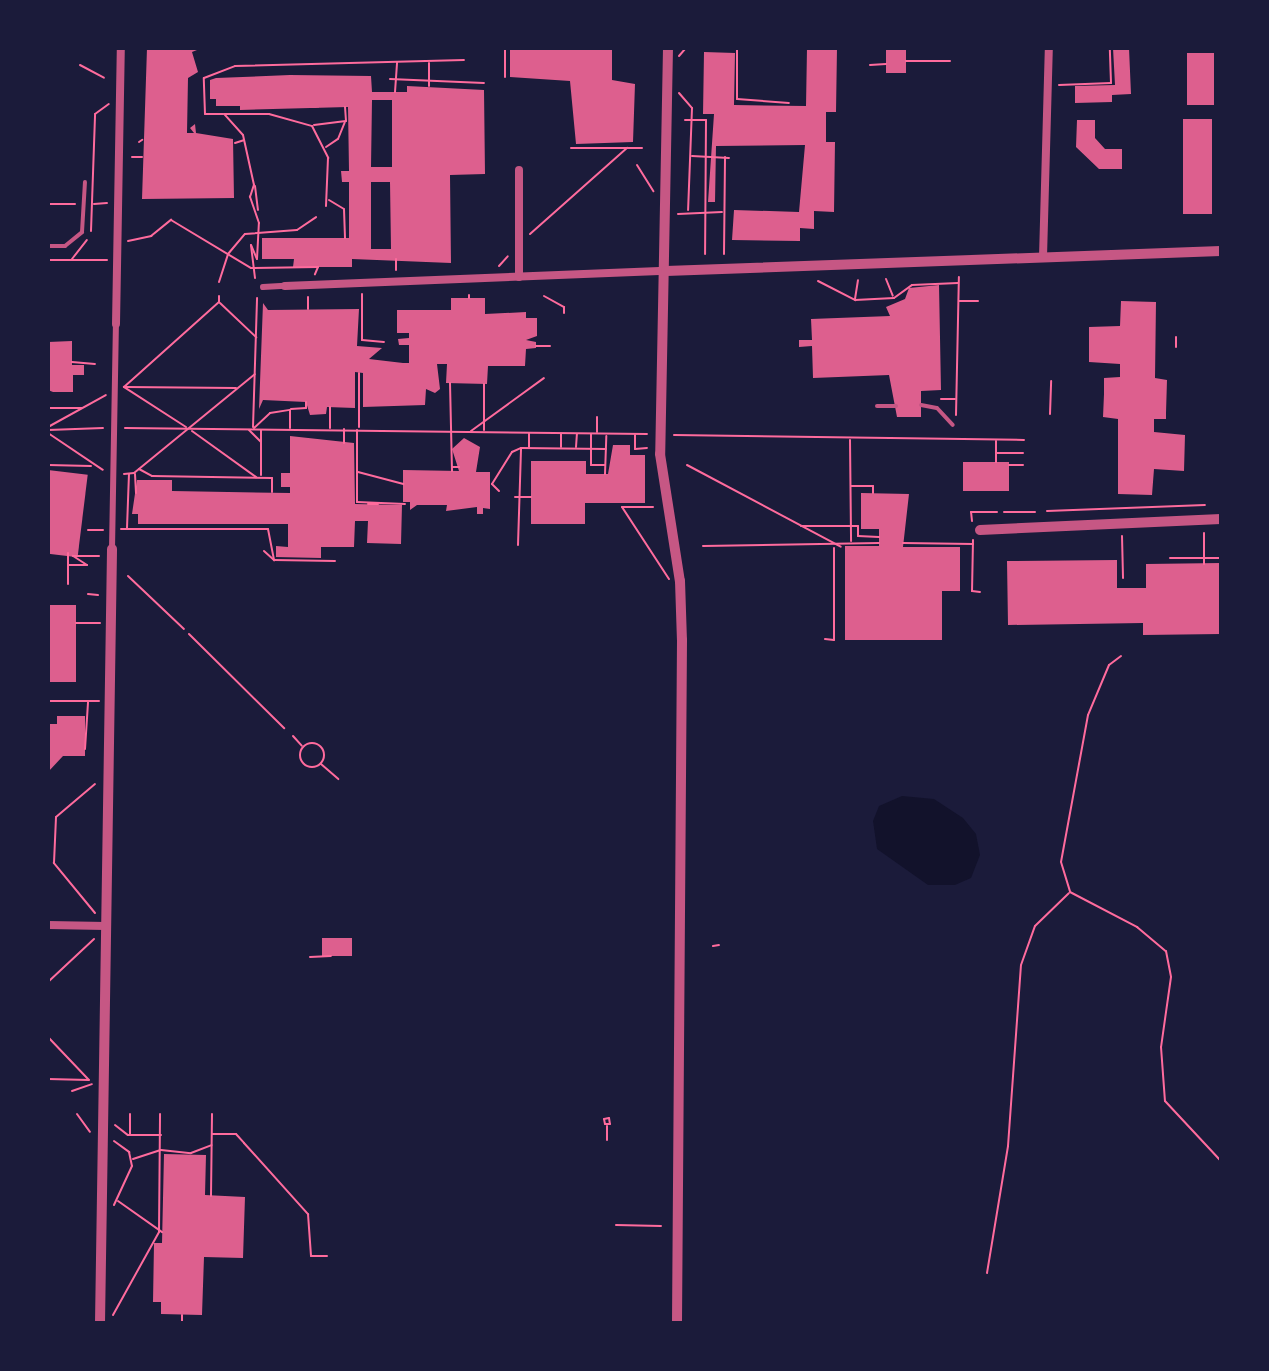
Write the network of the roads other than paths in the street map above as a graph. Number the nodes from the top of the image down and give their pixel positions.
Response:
1 (121, 48) edge
2 (668, 48) edge
3 (1049, 48) edge
4 (519, 170) dead end
5 (85, 182) dead end
6 (48, 246) edge
7 (1221, 251) edge
8 (1043, 257) junction
9 (666, 271) junction
10 (519, 277) junction
11 (285, 286) joint
12 (263, 287) dead end
13 (116, 324) joint
14 (921, 405) dead end
15 (877, 406) dead end
16 (896, 406) dead end
17 (954, 425) road end
18 (1221, 519) edge
19 (975, 530) road end
20 (112, 549) joint
21 (48, 925) edge
22 (106, 926) junction
23 (105, 1321) edge
24 (677, 1323) edge

1 - 13 street
2 - 9 street
3 - 8 street
4 - 10 street
5 - 6 lane
7 - 8 street
8 - 9 street
9 - 10 street
9 - 24 street
10 - 11 street
11 - 12 street
13 - 20 street
14 - 17 lane
15 - 16 lane
18 - 19 street
20 - 22 street
21 - 22 street
22 - 23 street

